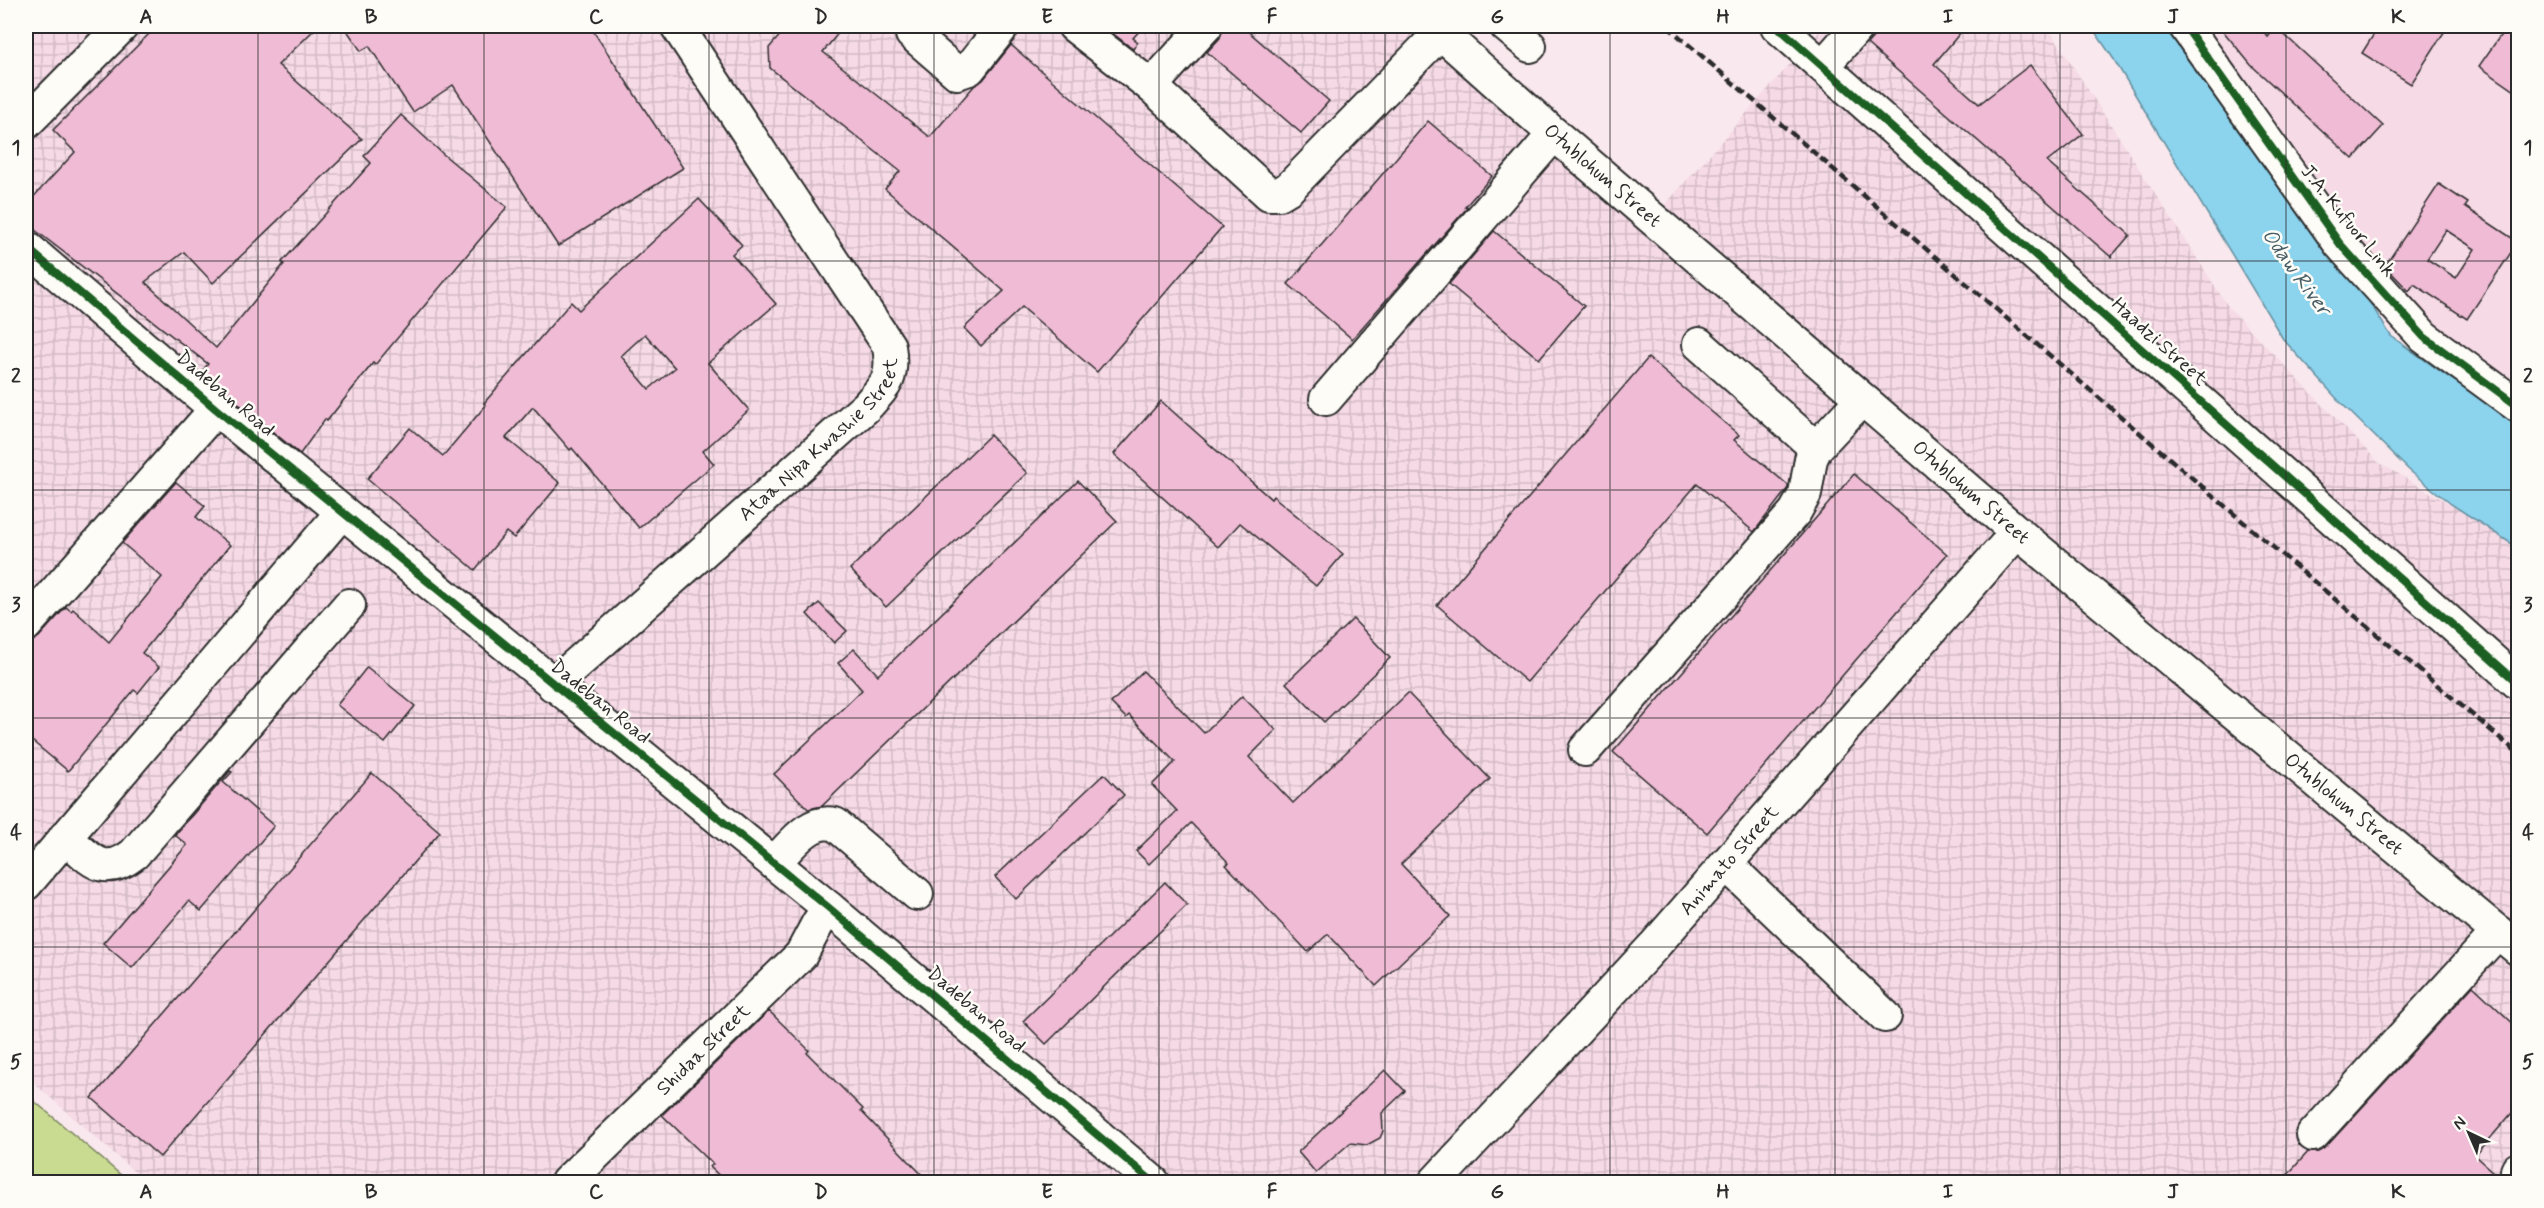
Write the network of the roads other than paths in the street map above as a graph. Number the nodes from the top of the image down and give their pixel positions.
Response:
1 (122, 26) edge
2 (677, 26) edge
3 (911, 26) edge
4 (1003, 26) edge
5 (1074, 26) edge
6 (1206, 26) edge
7 (1506, 26) edge
8 (1777, 26) edge
9 (1858, 26) edge
10 (2185, 26) edge
11 (1437, 29) edge
12 (1530, 46) dead end
13 (1823, 66) junction
14 (1151, 86) junction
15 (26, 123) edge
16 (1554, 134) junction
17 (26, 247) edge
18 (1699, 344) dead end
19 (1326, 399) dead end
20 (1862, 399) junction
21 (2518, 406) edge
22 (216, 409) junction
23 (1816, 448) junction
24 (342, 512) junction
25 (2017, 532) junction
26 (37, 592) edge
27 (350, 605) dead end
28 (26, 625) edge
29 (2518, 684) edge
30 (553, 685) junction
31 (1585, 750) dead end
32 (65, 837) junction
33 (774, 863) junction
34 (1726, 864) junction
35 (26, 884) edge
36 (917, 894) dead end
37 (830, 908) junction
38 (2508, 941) edge
39 (1885, 1016) dead end
40 (2313, 1135) dead end
41 (567, 1182) edge
42 (1153, 1182) edge
43 (1435, 1182) edge

1 - 15 street
2 - 30 street, Ataa Nipa Kwashie Street
3 - 4 street
5 - 14 street
6 - 14 street
7 - 12 street
8 - 13 street, Haadzi Street
9 - 13 street
10 - 21 street, J.A. Kufuor Link
11 - 14 street
11 - 16 street, Otublohum Street
13 - 29 street, Haadzi Street
16 - 19 street
16 - 20 street, Otublohum Street
17 - 22 street, Dadeban Road
18 - 23 street
20 - 23 street
20 - 25 street, Otublohum Street
22 - 24 street, Dadeban Road
22 - 26 street
23 - 31 street
24 - 30 street, Dadeban Road
24 - 32 street
25 - 34 street, Animato Street
25 - 38 street, Otublohum Street
26 - 28 street
27 - 32 street
30 - 33 street, Dadeban Road
32 - 35 street
33 - 36 street
33 - 37 street, Dadeban Road
34 - 39 street
34 - 43 street, Animato Street
37 - 41 street, Shidaa Street
37 - 42 street, Dadeban Road
38 - 40 street

